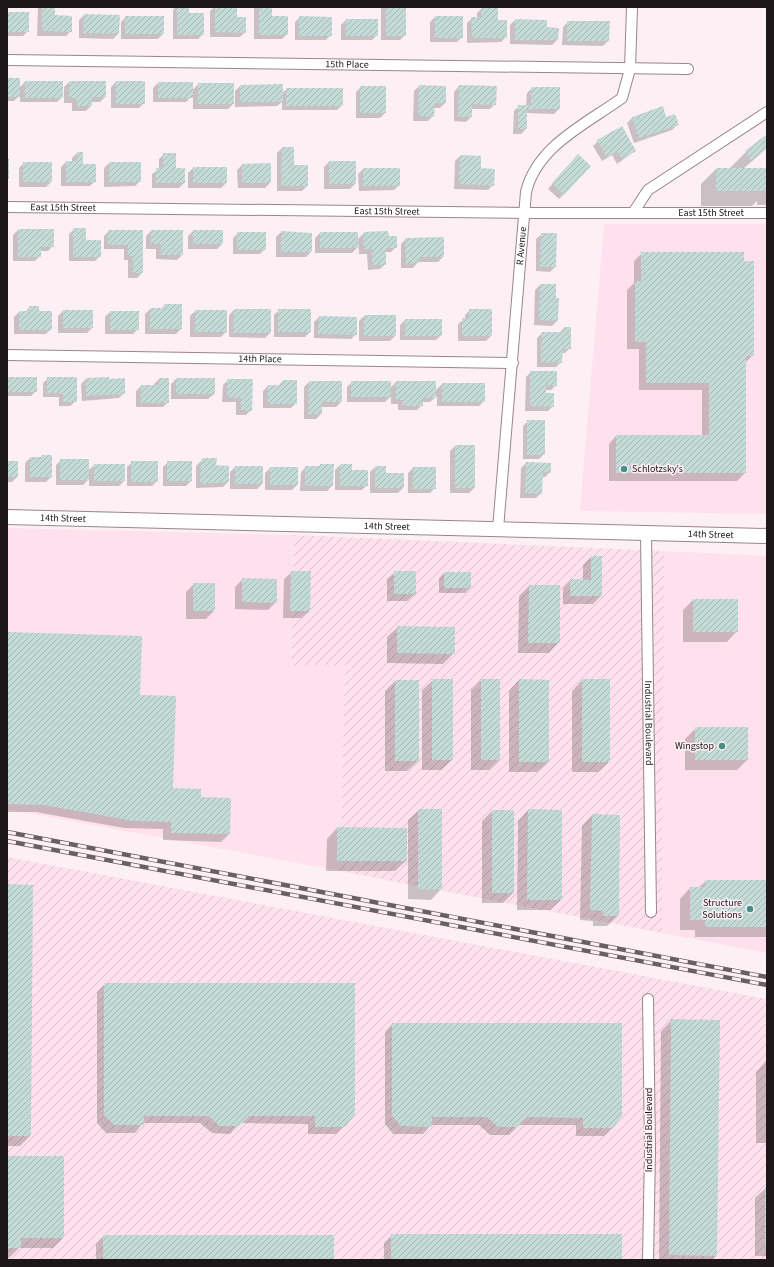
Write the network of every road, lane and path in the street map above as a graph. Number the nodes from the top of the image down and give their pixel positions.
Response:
1 (632, 7) edge
2 (7, 60) edge
3 (630, 69) junction
4 (688, 69) dead end
5 (767, 112) edge
6 (7, 207) edge
7 (524, 213) junction
8 (633, 213) junction
9 (767, 213) edge
10 (7, 355) edge
11 (513, 363) junction
12 (7, 517) edge
13 (498, 529) junction
14 (646, 533) junction
15 (767, 536) edge
16 (651, 912) dead end
17 (648, 999) dead end
18 (648, 1260) edge

1 - 3 street, R Avenue
2 - 3 street, 15th Place
3 - 4 street, 15th Place
3 - 7 street, R Avenue
5 - 8 street
6 - 7 street, East 15th Street
7 - 8 street, East 15th Street
7 - 11 street, R Avenue
8 - 9 street, East 15th Street
10 - 11 street, 14th Place
11 - 13 street, R Avenue
12 - 13 main road, 14th Street
13 - 14 main road, 14th Street
14 - 15 main road, 14th Street
14 - 16 street, Industrial Boulevard
17 - 18 street, Industrial Boulevard

